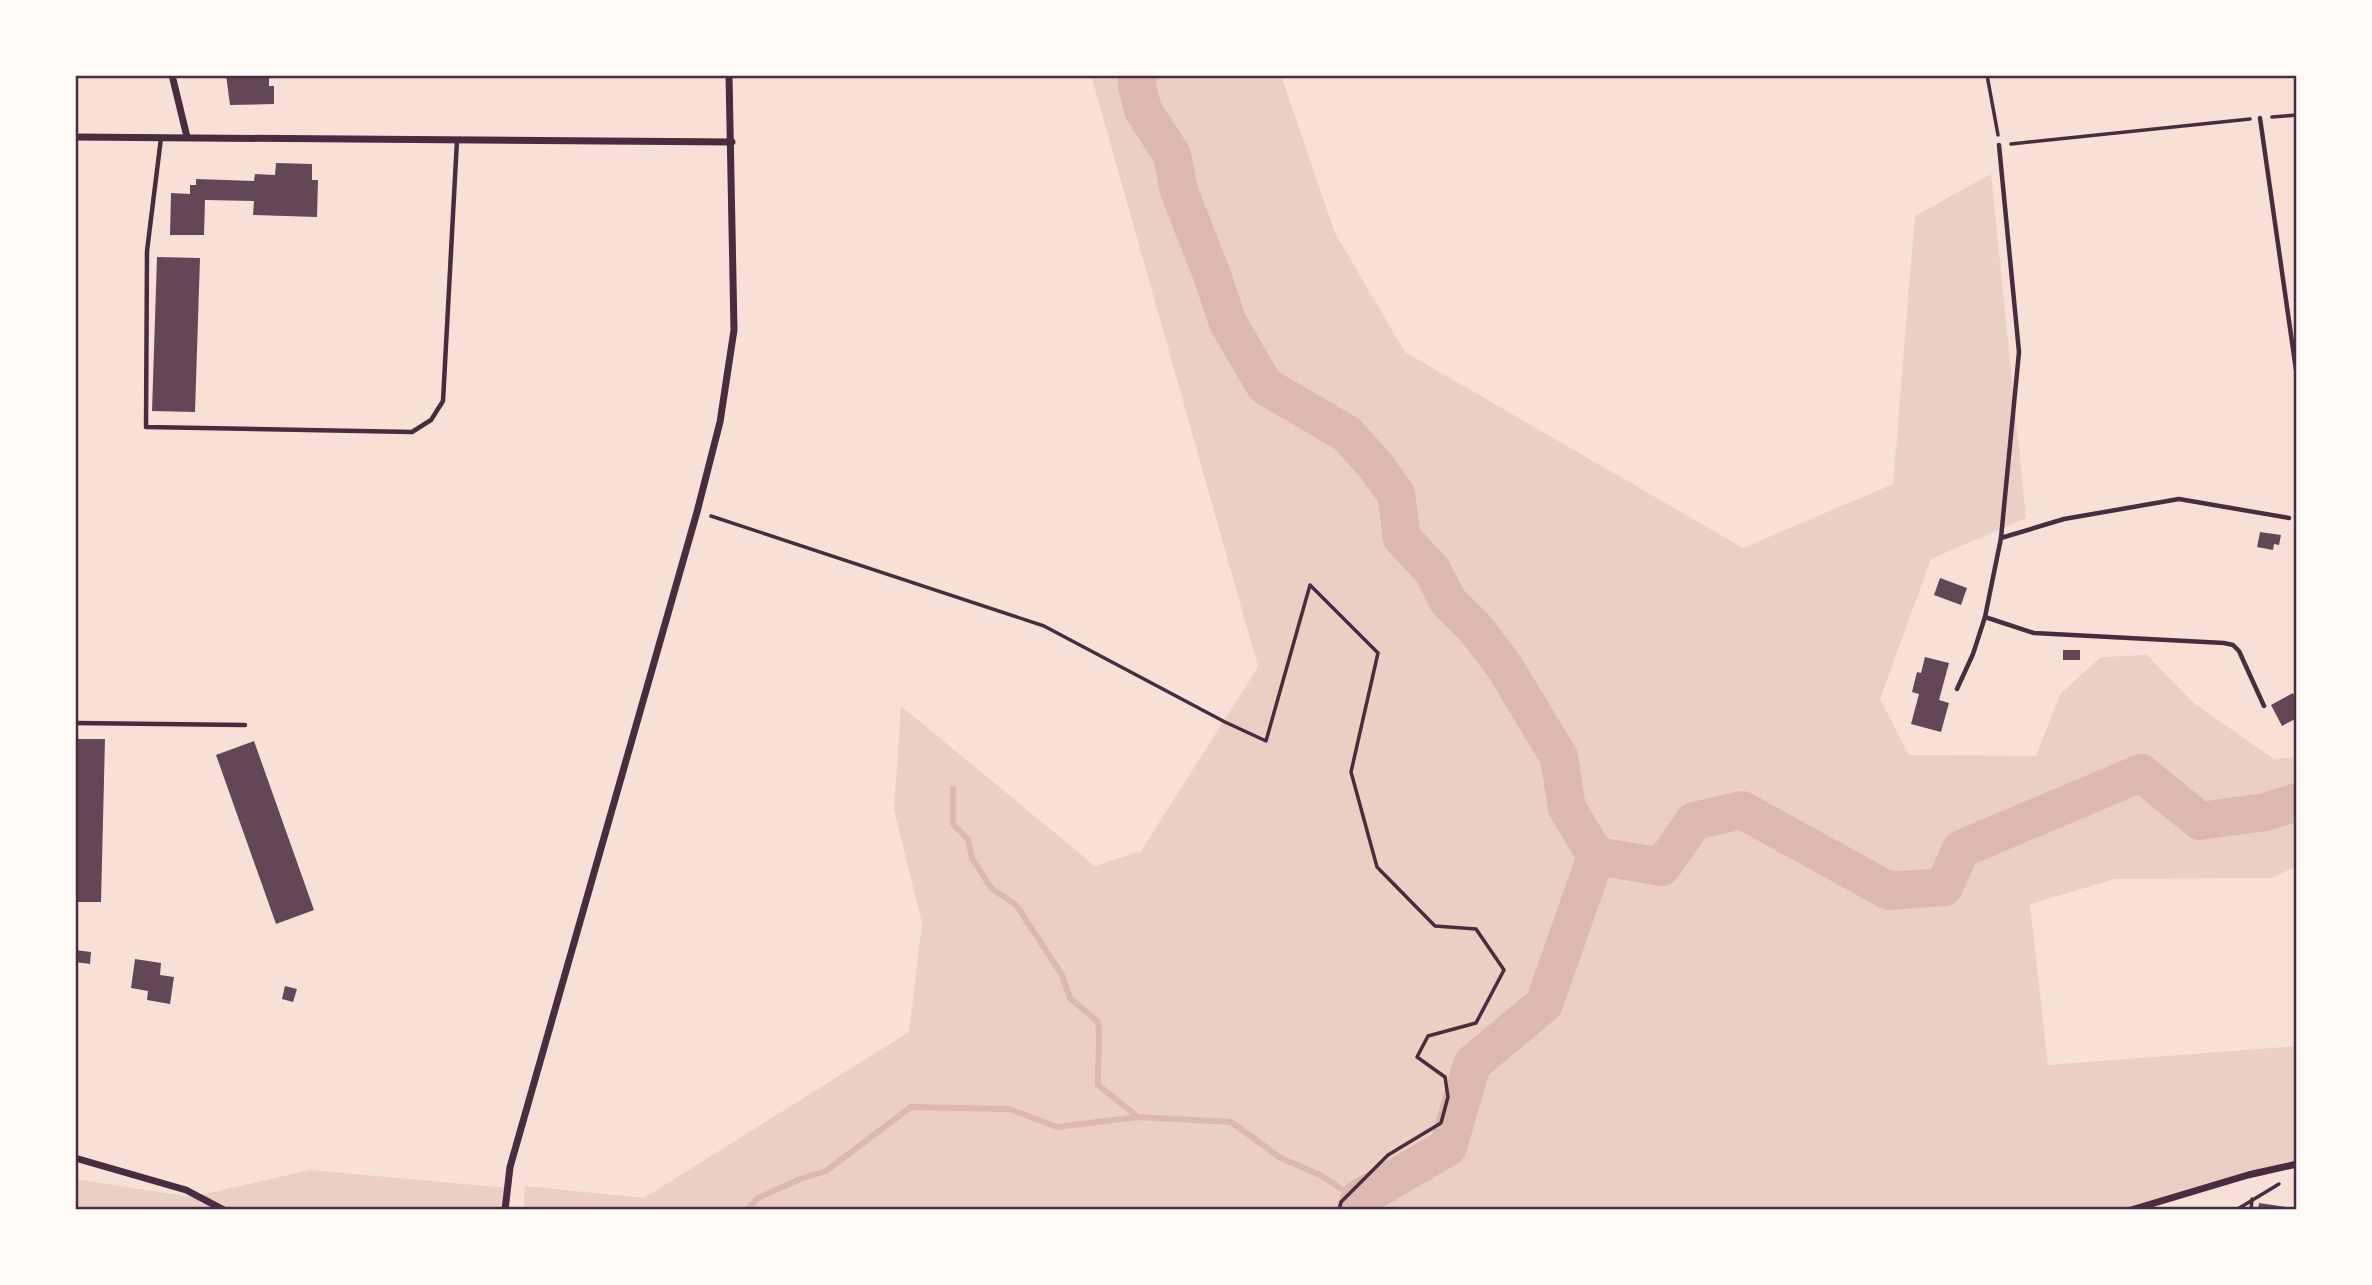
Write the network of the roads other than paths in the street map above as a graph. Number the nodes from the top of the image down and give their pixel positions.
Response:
1 (172, 75) edge
2 (729, 75) edge
3 (2259, 118) road end
4 (75, 137) edge
5 (161, 137) junction
6 (187, 137) junction
7 (457, 139) junction
8 (732, 142) junction
9 (1999, 145) road end
10 (2297, 377) edge
11 (2289, 518) dead end
12 (2001, 538) junction
13 (1985, 617) junction
14 (1957, 689) dead end
15 (2264, 706) dead end
16 (75, 723) edge
17 (245, 725) dead end
18 (75, 1158) edge
19 (2297, 1164) edge
20 (224, 1210) edge
21 (505, 1210) edge
22 (2132, 1210) edge

1 - 6 street
2 - 8 street
3 - 10 lane
4 - 5 street
5 - 6 street
5 - 7 lane
6 - 7 street
7 - 8 street
8 - 21 street
9 - 12 lane
11 - 12 lane
12 - 13 lane
13 - 14 lane
13 - 15 lane
16 - 17 lane
18 - 20 street
19 - 22 street

